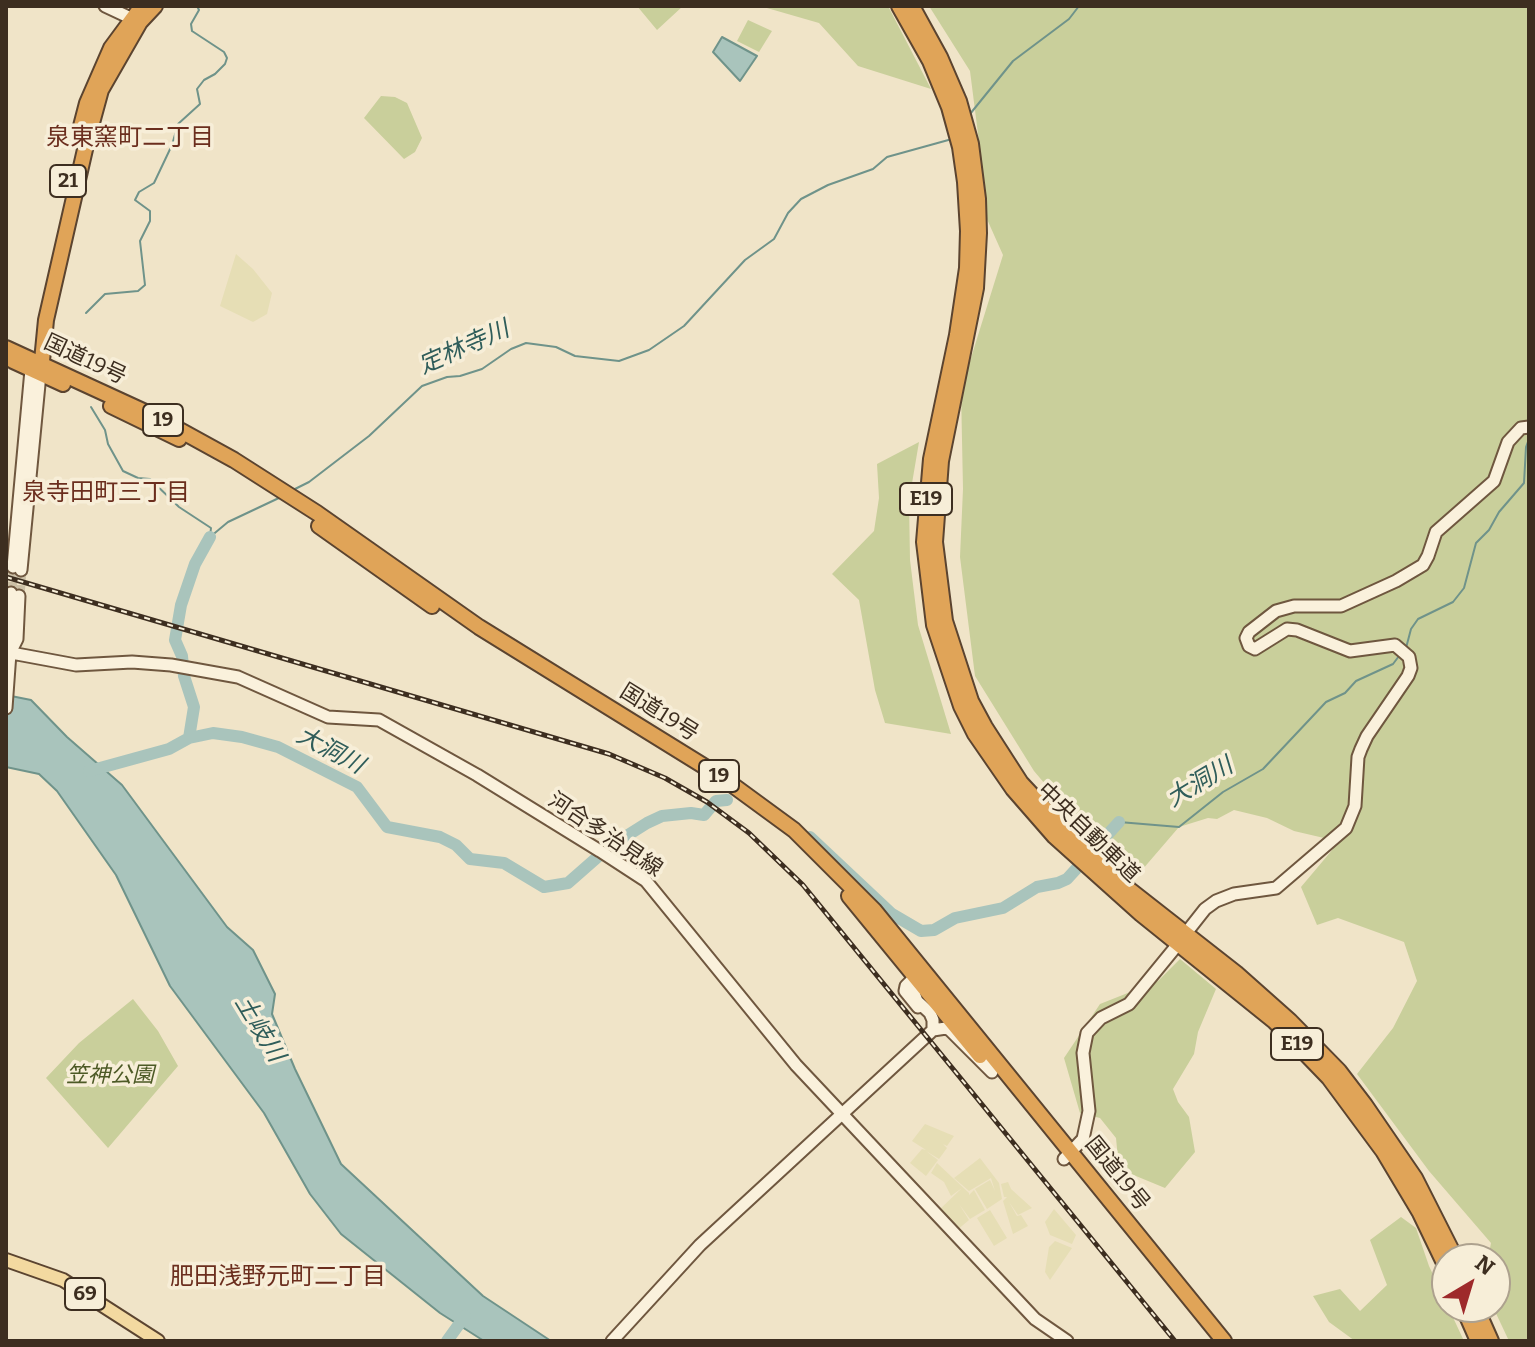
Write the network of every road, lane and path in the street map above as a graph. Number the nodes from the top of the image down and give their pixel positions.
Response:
1 (105, 6) edge
2 (142, 6) edge
3 (155, 6) edge
4 (899, 6) edge
5 (912, 6) edge
6 (136, 20) junction
7 (947, 86) junction
8 (6, 348) edge
9 (6, 358) edge
10 (36, 367) junction
11 (1529, 427) edge
12 (17, 568) tunnel mouth
13 (15, 595) tunnel mouth
14 (8, 653) edge
15 (6, 708) edge
16 (1093, 866) junction
17 (1190, 928) dead end
18 (1174, 949) dead end
19 (919, 976) junction
20 (928, 1034) junction
21 (992, 1072) junction
22 (841, 1113) junction
23 (1068, 1156) junction
24 (1434, 1243) edge
25 (1448, 1243) edge
26 (6, 1260) edge
27 (158, 1341) edge
28 (612, 1341) edge
29 (1067, 1341) edge
30 (1213, 1341) edge
31 (1224, 1341) edge

1 - 6 street
2 - 6 highway, 21
3 - 6 highway, 21
4 - 7 highway, 中央自動車道 / E19
5 - 7 highway, 中央自動車道 / E19
6 - 10 highway, 21
7 - 16 highway, 中央自動車道 / E19
8 - 10 highway, 国道19号 / 19
9 - 10 highway, 国道19号 / 19
10 - 12 street
10 - 19 highway, 国道19号 / 19
11 - 17 street
13 - 14 street
14 - 15 street
14 - 22 street, 河合多治見線
16 - 24 highway, 中央自動車道 / E19
16 - 25 highway, 中央自動車道 / E19
18 - 23 street
19 - 20 street
19 - 21 highway, 国道19号 / 19
19 - 23 highway, 国道19号 / 19
20 - 21 street
20 - 22 street
21 - 23 highway, 国道19号 / 19
22 - 28 street
22 - 29 street, 河合多治見線
23 - 30 highway, 国道19号 / 19
23 - 31 highway, 国道19号 / 19
26 - 27 main road, 69

